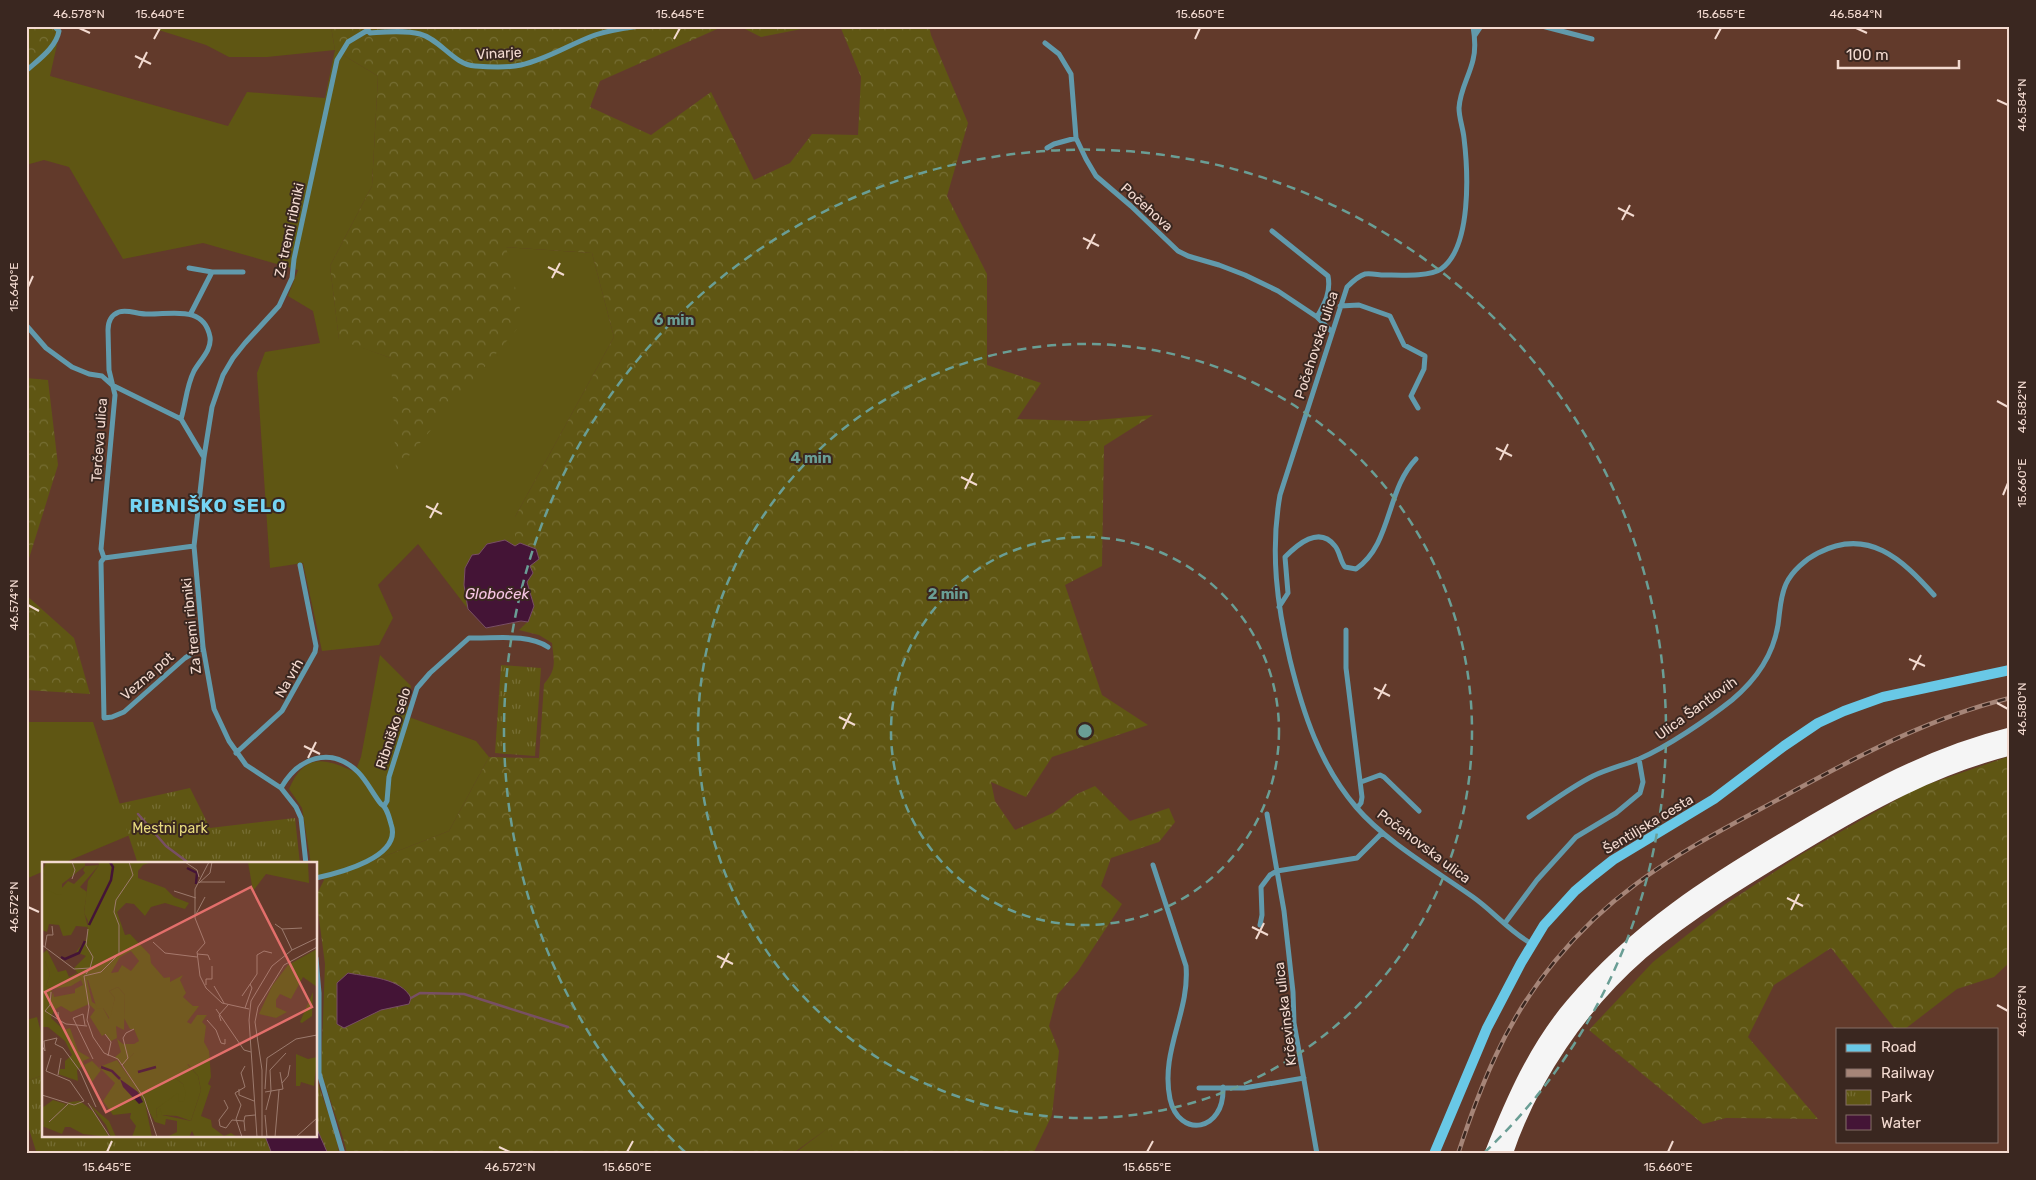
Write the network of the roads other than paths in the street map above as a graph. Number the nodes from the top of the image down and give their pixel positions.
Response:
1 (54, 26) edge
2 (640, 26) edge
3 (1473, 26) edge
4 (1481, 26) edge
5 (1542, 26) edge
6 (369, 28) edge
7 (1475, 36) junction
8 (1592, 39) dead end
9 (1046, 43) dead end
10 (26, 71) edge
11 (1076, 138) junction
12 (1047, 148) dead end
13 (1272, 231) dead end
14 (189, 268) dead end
15 (212, 272) junction
16 (243, 272) dead end
17 (1340, 306) junction
18 (191, 313) junction
19 (1318, 318) junction
20 (26, 326) edge
21 (1332, 332) junction
22 (109, 370) junction
23 (102, 376) junction
24 (112, 385) junction
25 (1418, 408) dead end
26 (181, 419) junction
27 (204, 457) junction
28 (1416, 459) dead end
29 (194, 546) junction
30 (104, 558) junction
31 (300, 565) dead end
32 (1934, 595) dead end
33 (1279, 607) junction
34 (1346, 630) dead end
35 (204, 647) junction
36 (548, 647) dead end
37 (2010, 670) edge
38 (104, 718) joint
39 (2010, 735) edge
40 (2010, 748) edge
41 (236, 753) junction
42 (1639, 759) junction
43 (1360, 782) junction
44 (281, 788) junction
45 (384, 806) junction
46 (1357, 808) junction
47 (1420, 810) dead end
48 (1267, 814) dead end
49 (1529, 816) dead end
50 (1382, 832) junction
51 (306, 862) edge
52 (1153, 865) dead end
53 (1277, 871) junction
54 (318, 877) edge
55 (1505, 922) junction
56 (1260, 925) dead end
57 (1532, 944) junction
58 (318, 976) edge
59 (1304, 1078) junction
60 (1199, 1088) dead end
61 (1224, 1088) junction
62 (343, 1154) edge
63 (1317, 1154) edge
64 (1434, 1154) edge
65 (1492, 1154) edge
66 (1505, 1154) edge

1 - 10 street
2 - 6 street, Vinarje
3 - 7 street, Počehovska ulica
4 - 7 street
5 - 8 street
6 - 27 street, Za tremi ribniki
7 - 17 street, Počehovska ulica
9 - 11 street, Počehova
11 - 12 street
11 - 19 street, Počehova
13 - 19 street
14 - 15 street
15 - 16 street
15 - 18 street
17 - 21 street, Počehovska ulica
17 - 25 street
18 - 22 street, Terčeva ulica
18 - 26 street
19 - 21 street, Počehova
20 - 23 street
21 - 33 street, Počehovska ulica
22 - 23 street
22 - 24 street, Terčeva ulica
23 - 24 street
24 - 26 street
24 - 30 street, Terčeva ulica
26 - 27 street
27 - 29 street, Za tremi ribniki
28 - 33 street
29 - 30 street
29 - 35 street, Za tremi ribniki
30 - 38 street, Terčeva ulica
31 - 41 street, Na vrh
32 - 42 street, Ulica Šantlovih
33 - 46 street, Počehovska ulica
34 - 43 street
35 - 38 street, Vezna pot
35 - 41 street, Za tremi ribniki
36 - 45 street, Ribniško selo
37 - 57 street, Šentiljska cesta
39 - 65 highway
40 - 66 highway
41 - 44 street, Za tremi ribniki
42 - 49 street, Ulica Šantlovih
42 - 55 street
43 - 46 street
43 - 47 street
44 - 45 street
44 - 51 street, Za tremi ribniki
45 - 54 street
46 - 50 street, Počehovska ulica
48 - 53 street, Krčevinska ulica
50 - 53 street
50 - 55 street, Počehovska ulica
52 - 61 street
53 - 56 street
53 - 59 street, Krčevinska ulica
55 - 57 street, Počehovska ulica
57 - 64 street, Šentiljska cesta
58 - 62 street
59 - 61 street
59 - 63 street, Krčevinska ulica
60 - 61 street

